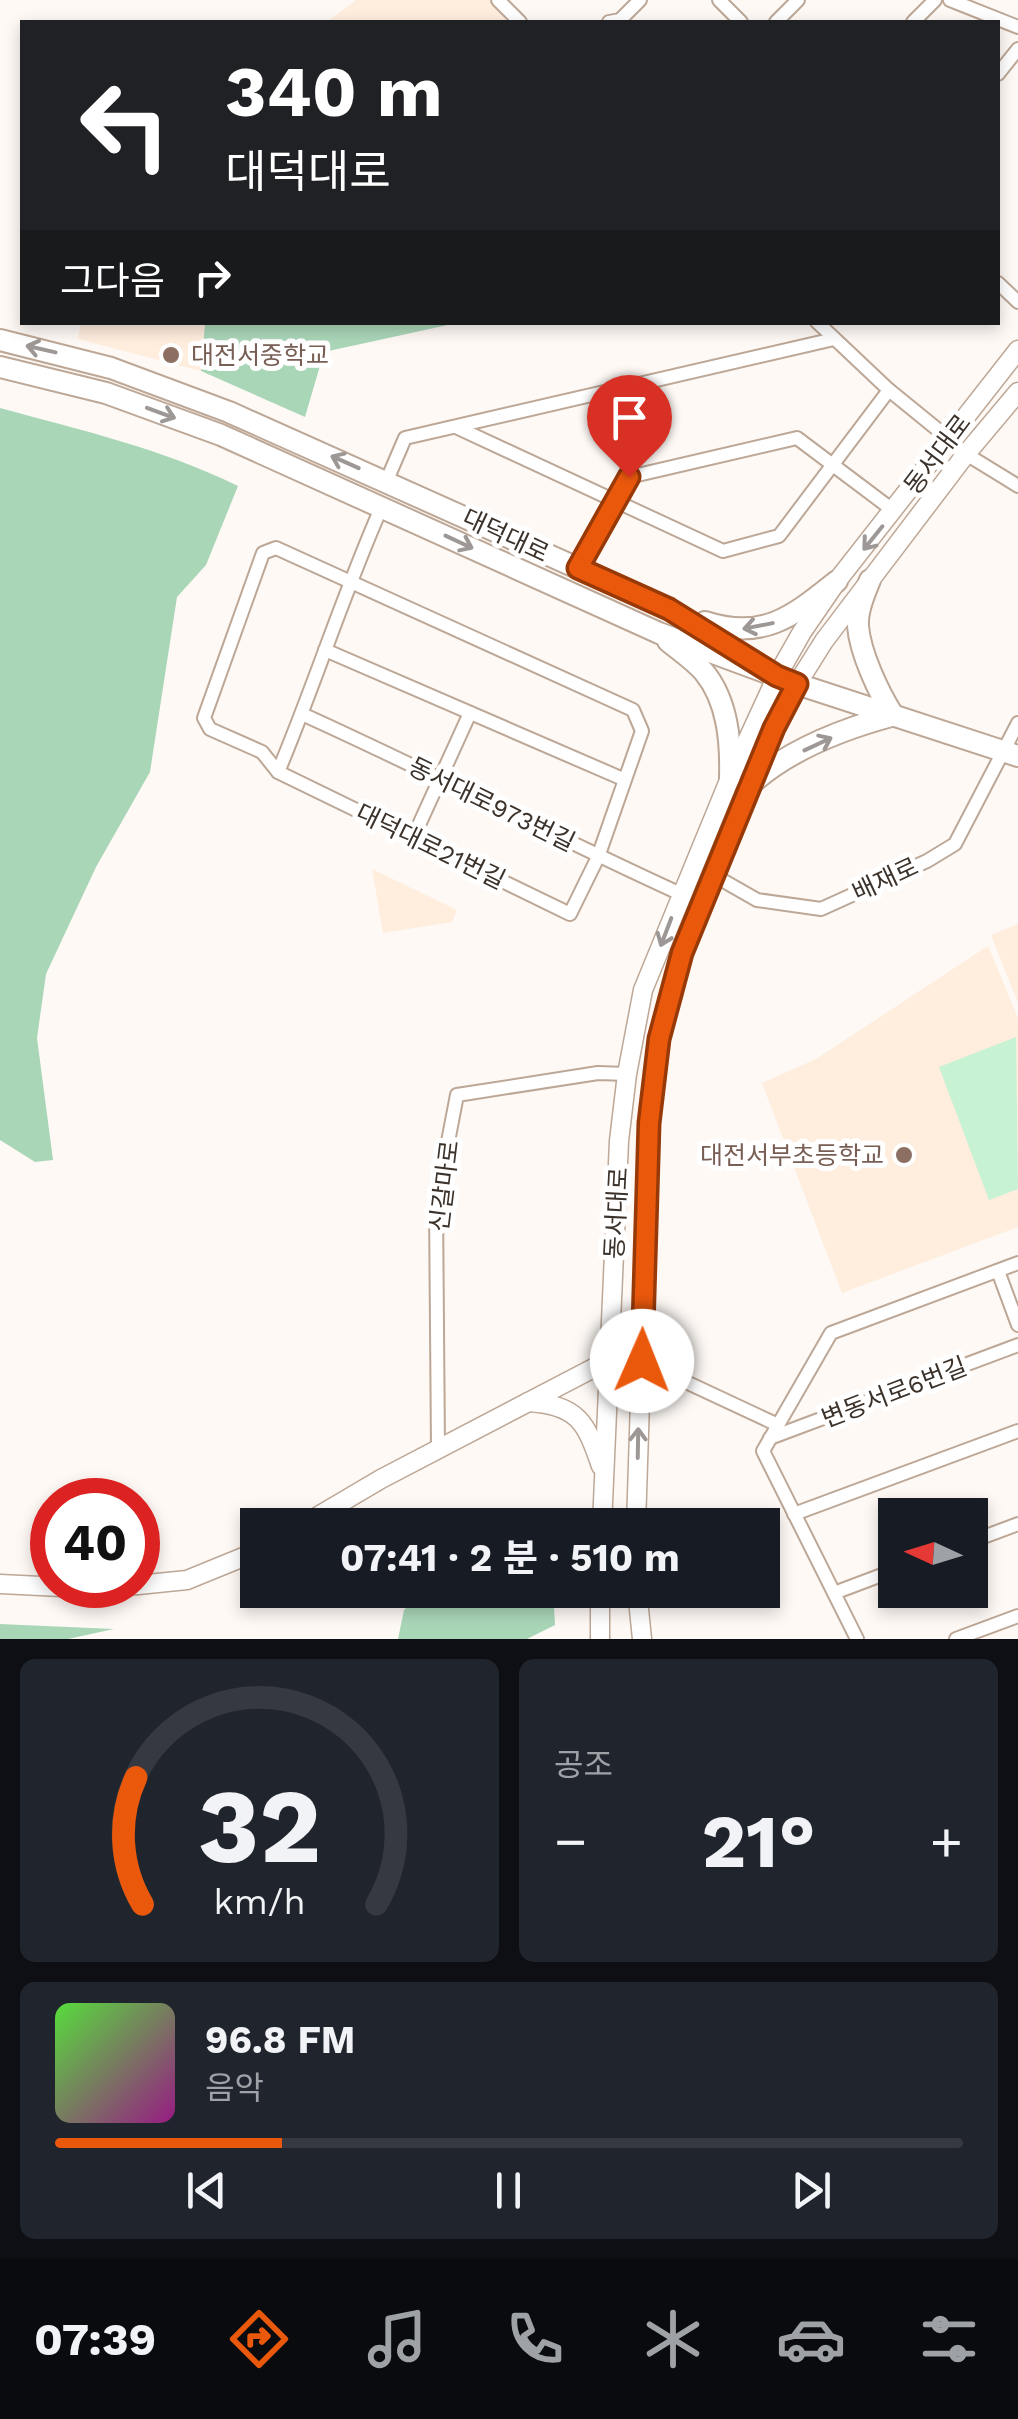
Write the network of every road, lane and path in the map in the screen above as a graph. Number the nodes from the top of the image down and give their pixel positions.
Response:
1 (498, 0) edge
2 (640, 0) edge
3 (719, 0) edge
4 (798, 0) edge
5 (935, 0) edge
6 (950, 0) edge
7 (518, 20) edge
8 (620, 20) edge
9 (739, 20) edge
10 (778, 20) edge
11 (915, 20) edge
12 (1018, 27) edge
13 (1018, 49) edge
14 (1000, 72) edge
15 (821, 325) edge
16 (834, 339) junction
17 (0, 340) edge
18 (1018, 350) edge
19 (0, 367) edge
20 (890, 390) junction
21 (1018, 392) edge
22 (456, 427) junction
23 (948, 438) junction
24 (966, 454) junction
25 (833, 464) junction
26 (386, 480) junction
27 (1018, 486) edge
28 (614, 500) junction
29 (382, 506) junction
30 (894, 510) junction
31 (578, 568) junction
32 (870, 580) junction
33 (838, 581) junction
34 (348, 583) junction
35 (669, 609) junction
36 (659, 633) junction
37 (325, 650) junction
38 (777, 676) junction
39 (797, 684) junction
40 (470, 713) junction
41 (302, 714) junction
42 (893, 715) junction
43 (1018, 723) edge
44 (1011, 753) edge
45 (278, 772) junction
46 (441, 777) junction
47 (623, 779) junction
48 (740, 782) junction
49 (414, 838) junction
50 (598, 857) junction
51 (716, 876) junction
52 (681, 894) junction
53 (627, 1074) junction
54 (1018, 1263) edge
55 (998, 1271) junction
56 (1018, 1326) edge
57 (1018, 1346) edge
58 (609, 1360) junction
59 (642, 1361) junction
60 (527, 1402) junction
61 (778, 1424) junction
62 (1018, 1431) edge
63 (770, 1438) junction
64 (438, 1449) junction
65 (604, 1476) junction
66 (333, 1508) edge
67 (603, 1508) edge
68 (637, 1508) edge
69 (794, 1514) junction
70 (1018, 1524) edge
71 (988, 1535) edge
72 (240, 1558) edge
73 (878, 1576) edge
74 (160, 1583) edge
75 (0, 1584) edge
76 (30, 1585) edge
77 (834, 1593) junction
78 (600, 1608) edge
79 (639, 1608) edge
80 (1018, 1616) edge
81 (600, 1639) edge
82 (642, 1639) edge
83 (857, 1639) edge
84 (956, 1639) edge

1 - 7 street
2 - 8 street
3 - 9 street
4 - 10 street
5 - 11 street
6 - 12 street
13 - 14 street
15 - 16 street
16 - 20 street
16 - 22 street
26 -> 17 main road, 대덕대로
18 - 23 street, 동서대로
19 -> 29 main road, 대덕대로
20 - 23 street
20 - 25 street
21 - 24 street, 동서대로
22 - 26 street
22 - 28 street
23 - 30 street, 동서대로
24 - 27 street
24 - 32 street, 동서대로
25 - 28 street
25 - 28 street
25 - 30 street
26 - 31 main road, 대덕대로
28 - 31 street
29 - 34 street
29 -> 36 main road, 대덕대로
30 -> 33 street, 동서대로
31 - 35 main road, 대덕대로
32 - 39 street, 동서대로
32 - 42 main road
33 -> 35 main road
33 - 38 street, 동서대로
34 - 37 street
34 - 45 street, 대덕대로21번길
34 - 47 street, 대덕대로21번길
35 - 38 main road, 대덕대로
36 - 38 main road, 대덕대로
36 - 48 main road
37 - 40 street
37 - 41 street
38 - 39 main road
38 - 48 street, 동서대로
39 - 42 main road
39 - 48 street, 동서대로
40 - 46 street
40 - 47 street
41 - 45 street
41 - 46 street, 동서대로973번길
42 - 44 main road
48 -> 42 main road
43 - 44 street, 배재로
44 - 51 street, 배재로
45 - 49 street, 대덕대로21번길
46 - 49 street
46 - 50 street, 동서대로973번길
47 - 50 street, 대덕대로21번길
48 - 51 street, 동서대로
48 - 52 street, 동서대로
49 - 50 street, 대덕대로21번길
50 - 52 street, 동서대로973번길
51 - 59 street, 동서대로
52 -> 53 street, 동서대로
53 - 58 street, 동서대로
53 - 64 street, 신갈마로
54 - 55 street, 변동서로6번길
55 - 56 street
55 - 61 street, 변동서로6번길
57 - 63 street, 변동서로6번길
58 - 59 street
58 - 60 street
58 - 65 street, 동서대로
59 - 61 street
68 -> 59 street, 동서대로
60 - 64 street
60 - 65 street
61 - 63 street, 변동서로6번길
62 - 69 street
63 - 69 street
64 - 66 street
65 - 67 street, 동서대로
69 - 77 street
70 - 71 street
72 - 74 street
73 - 77 street
75 - 76 street
77 - 83 street
78 - 81 street
79 - 82 street
80 - 84 street

